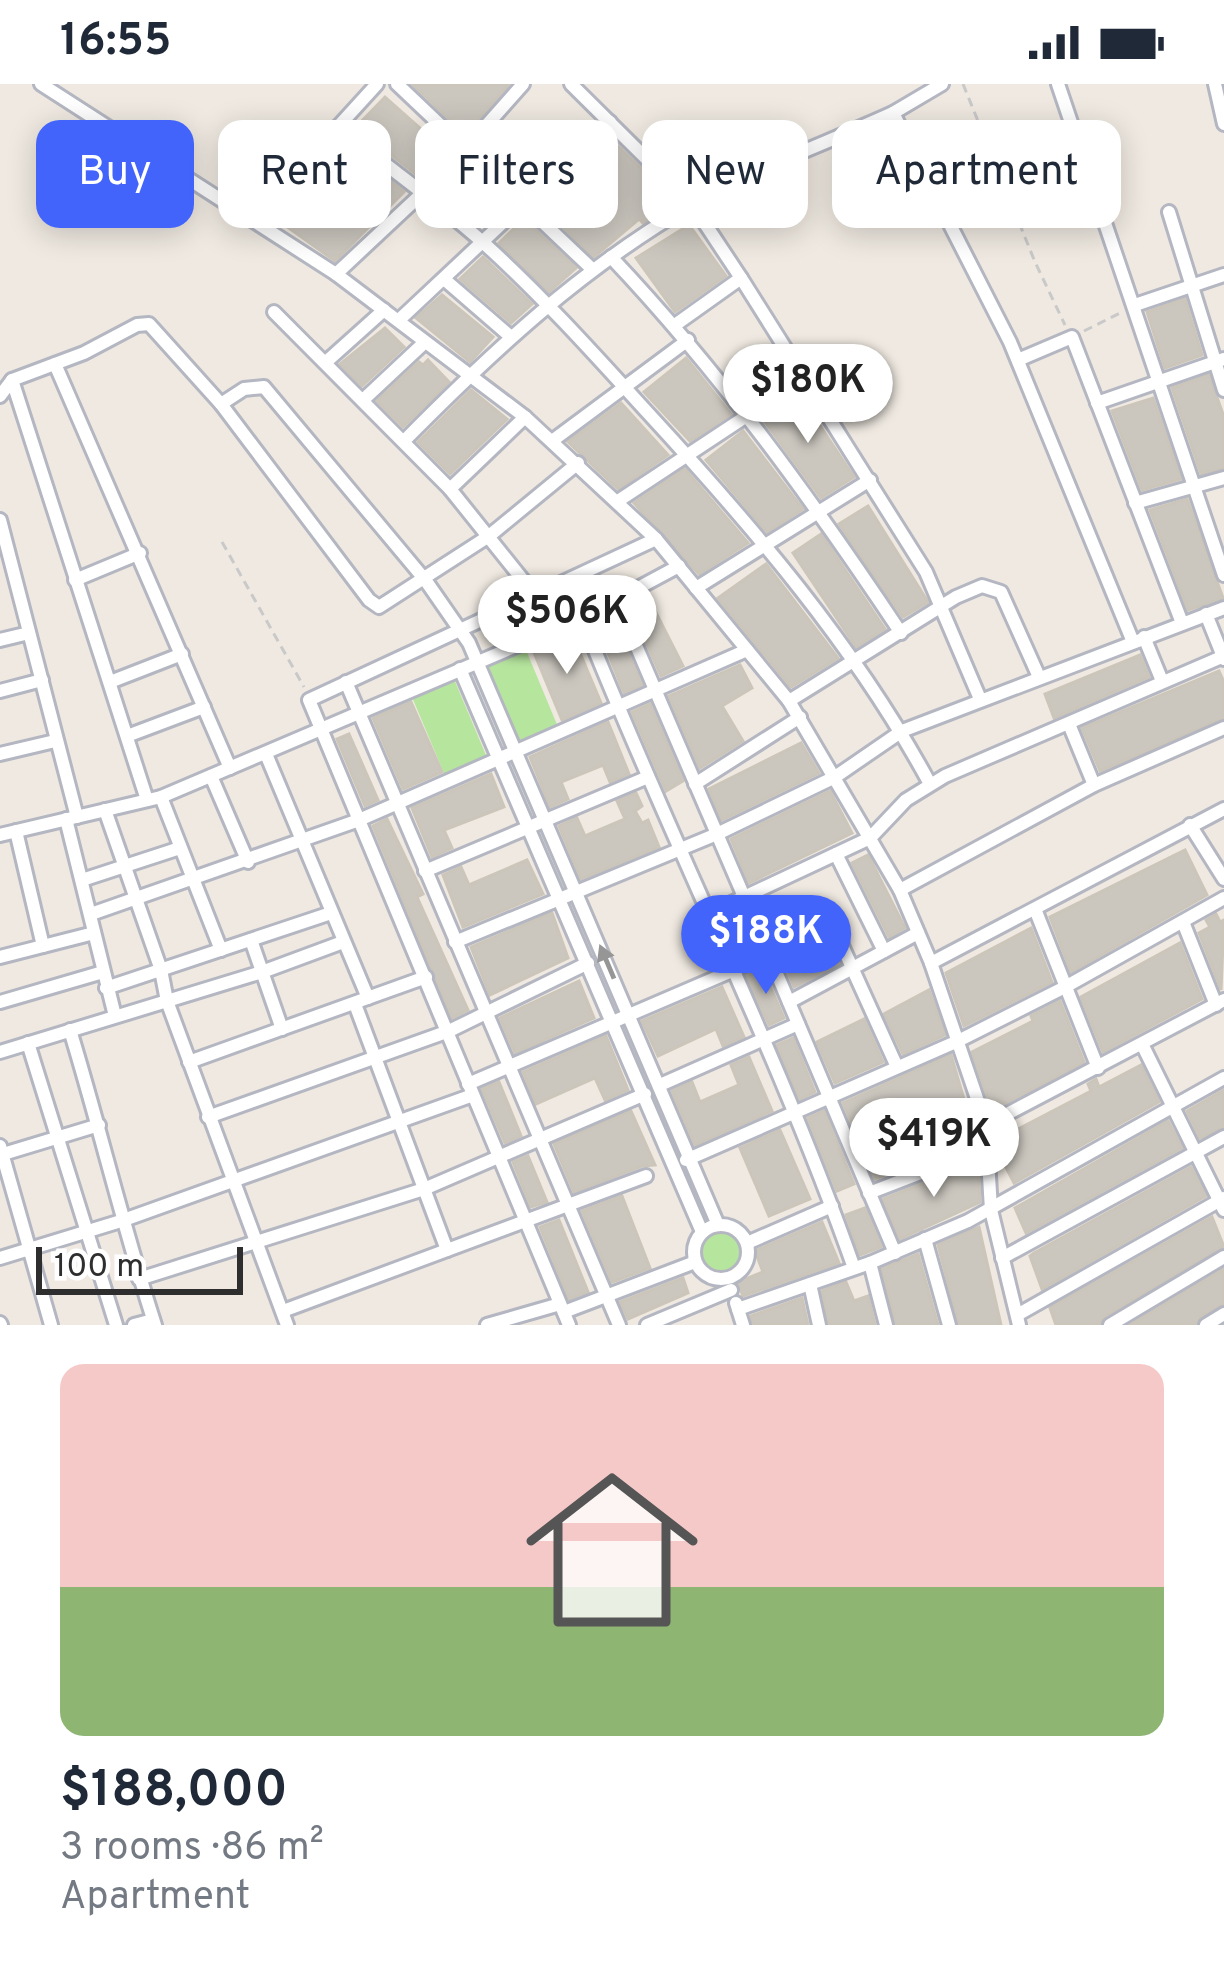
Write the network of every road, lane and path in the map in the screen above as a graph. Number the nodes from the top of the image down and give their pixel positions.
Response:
1 (41, 84) edge
2 (377, 84) edge
3 (397, 84) edge
4 (523, 84) edge
5 (571, 84) edge
6 (943, 84) edge
7 (963, 84) edge
8 (1058, 84) edge
9 (1215, 84) edge
10 (893, 113) junction
11 (344, 120) edge
12 (436, 120) edge
13 (492, 120) edge
14 (608, 120) edge
15 (1224, 124) edge
16 (618, 130) edge
17 (808, 152) edge
18 (642, 154) edge
19 (391, 169) edge
20 (415, 189) edge
21 (218, 196) edge
22 (415, 201) edge
23 (1169, 212) dead end
24 (267, 228) edge
25 (465, 228) edge
26 (499, 228) edge
27 (549, 228) edge
28 (656, 228) edge
29 (707, 228) edge
30 (483, 242) junction
31 (611, 257) junction
32 (592, 269) junction
33 (336, 274) junction
34 (1224, 275) edge
35 (741, 278) junction
36 (444, 279) junction
37 (1192, 286) junction
38 (548, 302) junction
39 (1135, 305) junction
40 (384, 310) junction
41 (274, 312) dead end
42 (399, 320) junction
43 (675, 325) junction
44 (511, 337) junction
45 (1072, 337) junction
46 (688, 340) junction
47 (425, 342) junction
48 (1018, 360) junction
49 (1220, 360) edge
50 (326, 362) junction
51 (56, 364) junction
52 (468, 376) junction
53 (803, 377) junction
54 (11, 380) junction
55 (1161, 380) junction
56 (623, 386) junction
57 (1224, 390) edge
58 (0, 396) edge
59 (364, 400) junction
60 (1097, 403) junction
61 (221, 404) junction
62 (746, 416) junction
63 (525, 417) junction
64 (404, 441) junction
65 (552, 441) junction
66 (687, 455) junction
67 (578, 464) junction
68 (1224, 478) edge
69 (870, 480) junction
70 (1195, 486) junction
71 (450, 489) junction
72 (618, 501) junction
73 (1136, 503) junction
74 (820, 512) junction
75 (0, 520) edge
76 (489, 536) junction
77 (656, 539) junction
78 (221, 542) dead end
79 (766, 544) junction
80 (3, 547) edge
81 (140, 553) junction
82 (679, 566) junction
83 (1224, 575) edge
84 (75, 580) junction
85 (426, 580) junction
86 (15, 582) junction
87 (0, 586) edge
88 (696, 588) junction
89 (535, 595) junction
90 (617, 601) junction
91 (942, 606) junction
92 (1224, 608) edge
93 (1206, 614) junction
94 (582, 618) junction
95 (1182, 623) junction
96 (461, 629) junction
97 (29, 633) junction
98 (901, 633) junction
99 (1138, 639) junction
100 (0, 640) edge
101 (747, 650) junction
102 (182, 654) junction
103 (1224, 657) edge
104 (477, 662) junction
105 (854, 662) junction
106 (460, 669) junction
107 (1039, 677) junction
108 (42, 680) junction
109 (1162, 681) junction
110 (110, 682) junction
111 (346, 682) junction
112 (655, 690) junction
113 (0, 691) edge
114 (980, 699) junction
115 (309, 700) junction
116 (789, 701) junction
117 (204, 707) junction
118 (617, 707) junction
119 (359, 714) junction
120 (800, 716) junction
121 (1069, 724) junction
122 (1224, 728) edge
123 (320, 730) junction
124 (902, 731) junction
125 (128, 736) junction
126 (55, 741) junction
127 (516, 751) junction
128 (0, 754) edge
129 (266, 754) junction
130 (499, 759) junction
131 (230, 768) junction
132 (212, 776) junction
133 (648, 777) junction
134 (835, 777) junction
135 (695, 784) junction
136 (930, 784) junction
137 (1094, 785) junction
138 (154, 798) junction
139 (396, 803) junction
140 (1224, 809) edge
141 (105, 810) junction
142 (72, 818) junction
143 (358, 820) junction
144 (546, 820) junction
145 (1190, 825) junction
146 (530, 826) junction
147 (16, 831) junction
148 (717, 834) junction
149 (0, 835) edge
150 (870, 838) junction
151 (304, 842) junction
152 (180, 848) junction
153 (680, 849) junction
154 (836, 854) junction
155 (248, 862) junction
156 (125, 867) junction
157 (425, 871) junction
158 (1224, 879) edge
159 (82, 880) junction
160 (193, 881) junction
161 (900, 890) junction
162 (577, 892) junction
163 (746, 896) junction
164 (561, 898) junction
165 (1224, 898) edge
166 (137, 899) junction
167 (1034, 909) junction
168 (331, 913) junction
169 (91, 914) junction
170 (709, 914) junction
171 (1183, 922) junction
172 (94, 933) junction
173 (918, 933) junction
174 (250, 940) junction
175 (343, 942) junction
176 (455, 942) junction
177 (43, 946) junction
178 (220, 950) junction
179 (884, 951) junction
180 (769, 955) junction
181 (0, 957) edge
182 (589, 963) junction
183 (931, 963) junction
184 (851, 968) junction
185 (160, 970) junction
186 (732, 971) junction
187 (103, 972) junction
188 (262, 973) junction
189 (426, 977) junction
190 (1065, 987) junction
191 (106, 988) junction
192 (361, 1000) junction
193 (166, 1001) junction
194 (0, 1002) edge
195 (788, 1002) junction
196 (1220, 1002) edge
197 (486, 1012) junction
198 (630, 1014) junction
199 (115, 1016) junction
200 (614, 1021) junction
201 (798, 1024) junction
202 (282, 1029) junction
203 (70, 1030) junction
204 (449, 1031) junction
205 (958, 1041) junction
206 (764, 1042) junction
207 (28, 1043) junction
208 (1142, 1044) junction
209 (0, 1052) edge
210 (376, 1059) junction
211 (189, 1061) junction
212 (509, 1065) junction
213 (897, 1067) junction
214 (1098, 1068) junction
215 (1224, 1078) edge
216 (660, 1084) junction
217 (471, 1089) junction
218 (645, 1094) junction
219 (828, 1097) junction
220 (1172, 1105) junction
221 (794, 1110) junction
222 (208, 1117) junction
223 (398, 1121) junction
224 (99, 1125) junction
225 (986, 1125) junction
226 (1224, 1137) edge
227 (542, 1138) junction
228 (56, 1139) junction
229 (988, 1148) junction
230 (1, 1152) edge
231 (1196, 1153) junction
232 (691, 1158) junction
233 (498, 1159) junction
234 (674, 1165) junction
235 (646, 1176) dead end
236 (232, 1179) junction
237 (424, 1189) junction
238 (869, 1193) junction
239 (1222, 1203) edge
240 (570, 1204) junction
241 (832, 1206) junction
242 (991, 1210) junction
243 (526, 1220) junction
244 (121, 1221) junction
245 (718, 1225) junction
246 (84, 1232) junction
247 (702, 1232) junction
248 (925, 1239) junction
249 (257, 1242) junction
250 (747, 1243) junction
251 (30, 1248) junction
252 (447, 1250) junction
253 (895, 1253) junction
254 (1224, 1257) edge
255 (0, 1258) edge
256 (1002, 1258) junction
257 (694, 1262) junction
258 (870, 1263) junction
259 (854, 1268) junction
260 (139, 1279) junction
261 (810, 1284) junction
262 (729, 1285) junction
263 (607, 1295) junction
264 (738, 1310) junction
265 (564, 1314) edge
266 (1224, 1314) edge
267 (285, 1318) edge
268 (1018, 1320) edge
269 (154, 1323) edge
270 (51, 1325) edge
271 (116, 1325) edge
272 (134, 1325) edge
273 (488, 1325) edge
274 (620, 1325) edge
275 (646, 1325) edge
276 (743, 1325) edge
277 (819, 1325) edge
278 (886, 1325) edge
279 (949, 1325) edge
280 (1110, 1325) edge
281 (1206, 1325) edge

1 - 21 street
2 - 11 street
3 - 12 street
4 - 13 street
5 - 14 street
6 - 10 street
7 - 45 path
8 - 39 street
9 - 15 street
10 - 17 street
10 - 48 street
16 - 18 street
19 - 20 street
22 - 33 street
23 - 37 street
24 - 33 street
25 - 30 street
26 - 30 street
27 - 32 street
28 - 31 street
29 - 35 street
30 - 36 street
30 - 38 street
31 - 32 street
31 - 43 street
32 - 38 street
33 - 40 street
34 - 37 street
35 - 43 street
35 - 53 street
36 - 42 street
36 - 44 street
37 - 39 street
37 - 49 street
38 - 44 street
38 - 56 street
39 - 45 path
39 - 55 street
40 - 42 street
40 - 50 street
41 - 50 street
42 - 47 street
43 - 46 street
44 - 52 street
45 - 48 street
45 - 60 street
46 - 56 street
46 - 62 street
47 - 52 street
47 - 59 street
48 - 99 street
49 - 55 street
49 - 57 street
50 - 59 street
51 - 54 street
51 - 61 street
51 - 81 street
52 - 63 street
52 - 64 street
53 - 62 street
53 - 69 street
54 - 58 street
54 - 84 street
55 - 60 street
55 - 70 street
56 - 65 street
56 - 66 street
59 - 64 street
60 - 73 street
61 - 85 street
61 - 85 street
62 - 66 street
62 - 74 street
63 - 65 street
63 - 71 street
64 - 71 street
65 - 67 street
66 - 72 street
66 - 79 street
67 - 72 street
67 - 76 street
68 - 70 street
69 - 74 street
69 - 91 street
70 - 73 street
70 - 83 street
71 - 76 street
72 - 77 street
73 - 95 street
74 - 79 street
74 - 98 street
75 - 80 street
76 - 85 street
76 - 89 street
77 - 82 street
77 - 89 street
78 - 115 path
79 - 88 street
79 - 105 street
80 - 86 street
81 - 84 street
81 - 102 street
82 - 88 street
82 - 90 street
84 - 110 street
85 - 96 street
86 - 87 street
86 - 97 street
88 - 101 street
89 - 96 street
90 - 94 street
90 - 112 street
91 - 98 street
91 - 107 street
91 - 114 street
92 - 93 street
93 - 95 street
93 - 103 street
94 - 104 street
94 - 118 street
95 - 99 street
96 - 104 street
96 - 111 street
97 - 100 street
97 - 108 street
98 - 105 street
99 - 107 street
99 - 109 street
101 - 112 street
101 - 116 street
102 - 110 street
102 - 117 street
103 - 109 street
104 - 106 street
104 - 127 street
105 - 116 street
105 - 124 street
106 - 119 street
106 - 130 street
107 - 114 street
108 - 113 street
108 - 126 street
109 - 121 street
110 - 125 street
111 - 115 street
111 - 119 street
112 - 118 street
112 - 135 street
114 - 124 street
115 - 123 street
116 - 120 street
117 - 125 street
117 - 131 street
118 - 127 street
118 - 133 street
119 - 123 street
119 - 139 street
120 - 134 street
120 - 135 street
121 - 136 street
121 - 137 street
122 - 137 street
123 - 129 street
123 - 143 street
124 - 134 street
124 - 136 street
125 - 138 street
126 - 128 street
126 - 142 street
127 - 130 street
127 - 144 street
129 - 131 street
129 - 151 street
130 - 139 street
130 - 146 street
131 - 132 street
132 - 138 street
132 - 155 street
133 - 144 street
133 - 153 street
134 - 148 street
134 - 150 street
135 - 148 street
136 - 150 street
137 - 161 street
138 - 141 street
138 - 152 street
139 - 143 street
139 - 157 street
140 - 145 street
141 - 142 street
141 - 156 street
142 - 147 street
142 - 159 street
143 - 151 street
143 - 189 street
144 - 146 street
144 - 162 street
145 - 158 street
145 - 167 street
146 - 157 street
146 - 164 street
147 - 149 street
147 - 177 street
148 - 153 street
148 - 163 street
150 - 154 street
150 - 161 street
151 - 155 street
151 - 168 street
152 - 156 street
152 - 160 street
153 - 162 street
153 - 170 street
154 - 163 street
154 - 179 street
155 - 160 street
156 - 159 street
156 - 166 street
157 - 176 street
159 - 169 street
160 - 166 street
160 - 178 street
161 - 173 street
162 - 164 street
198 -> 162 street
163 - 170 street
163 - 180 street
164 - 176 street
164 - 182 street
165 - 171 street
166 - 169 street
166 - 185 street
167 - 183 street
167 - 190 street
168 - 174 street
168 - 175 street
169 - 172 street
170 - 186 street
171 - 190 street
171 - 196 street
172 - 177 street
172 - 187 street
173 - 179 street
173 - 183 street
174 - 178 street
174 - 188 street
175 - 188 street
175 - 192 street
176 - 197 street
177 - 181 street
178 - 185 street
179 - 184 street
180 - 184 street
180 - 186 street
180 - 195 street
182 - 197 street
182 - 200 street
183 - 205 street
184 - 195 street
184 - 213 street
185 - 191 street
185 - 193 street
186 - 198 street
186 - 206 street
187 - 191 street
187 - 194 street
188 - 193 street
188 - 202 street
189 - 192 street
189 - 204 street
190 - 205 street
190 - 214 street
191 - 199 street
192 - 202 street
192 - 210 street
193 - 199 street
193 - 211 street
195 - 201 street
196 - 208 street
197 - 204 street
197 - 212 street
198 - 200 street
198 - 216 street
199 - 203 street
200 - 212 street
200 - 218 street
201 - 206 street
201 - 219 street
202 - 211 street
203 - 207 street
203 - 224 street
204 - 210 street
204 - 217 street
205 - 213 street
205 - 225 street
206 - 216 street
206 - 221 street
207 - 209 street
207 - 228 street
208 - 214 street
208 - 220 street
210 - 222 street
210 - 223 street
211 - 222 street
212 - 217 street
212 - 227 street
213 - 219 street
214 - 225 street
215 - 220 street
216 - 232 street
217 - 223 street
217 - 233 street
218 - 227 street
218 - 234 street
219 - 221 street
219 - 238 street
220 - 231 street
220 - 242 street
221 - 232 street
221 - 241 street
222 - 236 street
223 - 236 street
223 - 237 street
224 - 228 street
224 - 244 street
225 - 229 street
226 - 231 street
227 - 233 street
227 - 240 street
228 - 230 street
228 - 246 street
229 - 238 street
229 - 242 street
230 - 251 street
231 - 239 street
231 - 256 street
232 - 234 street
232 - 245 street
233 - 237 street
233 - 243 street
234 - 247 street
235 - 240 street
236 - 244 street
236 - 249 street
237 - 249 street
237 - 252 street
238 - 253 street
239 - 268 street
240 - 243 street
240 - 263 street
241 - 250 street
241 - 259 street
242 - 248 street
242 - 256 street
243 - 252 street
243 - 265 street
244 - 246 street
244 - 260 street
245 - 247 street
245 - 250 street
246 - 251 street
246 - 271 street
247 - 257 street
248 - 253 street
248 - 279 street
249 - 260 street
249 - 267 street
250 - 262 street
251 - 255 street
251 - 270 street
252 - 267 street
253 - 258 street
254 - 280 street
256 - 268 street
257 - 262 street
257 - 263 street
258 - 259 street
258 - 278 street
259 - 261 street
260 - 269 street
261 - 264 street
261 - 277 street
262 - 264 street
262 - 275 street
263 - 265 street
263 - 274 street
264 - 276 street
265 - 273 street
266 - 281 street
269 - 272 street

